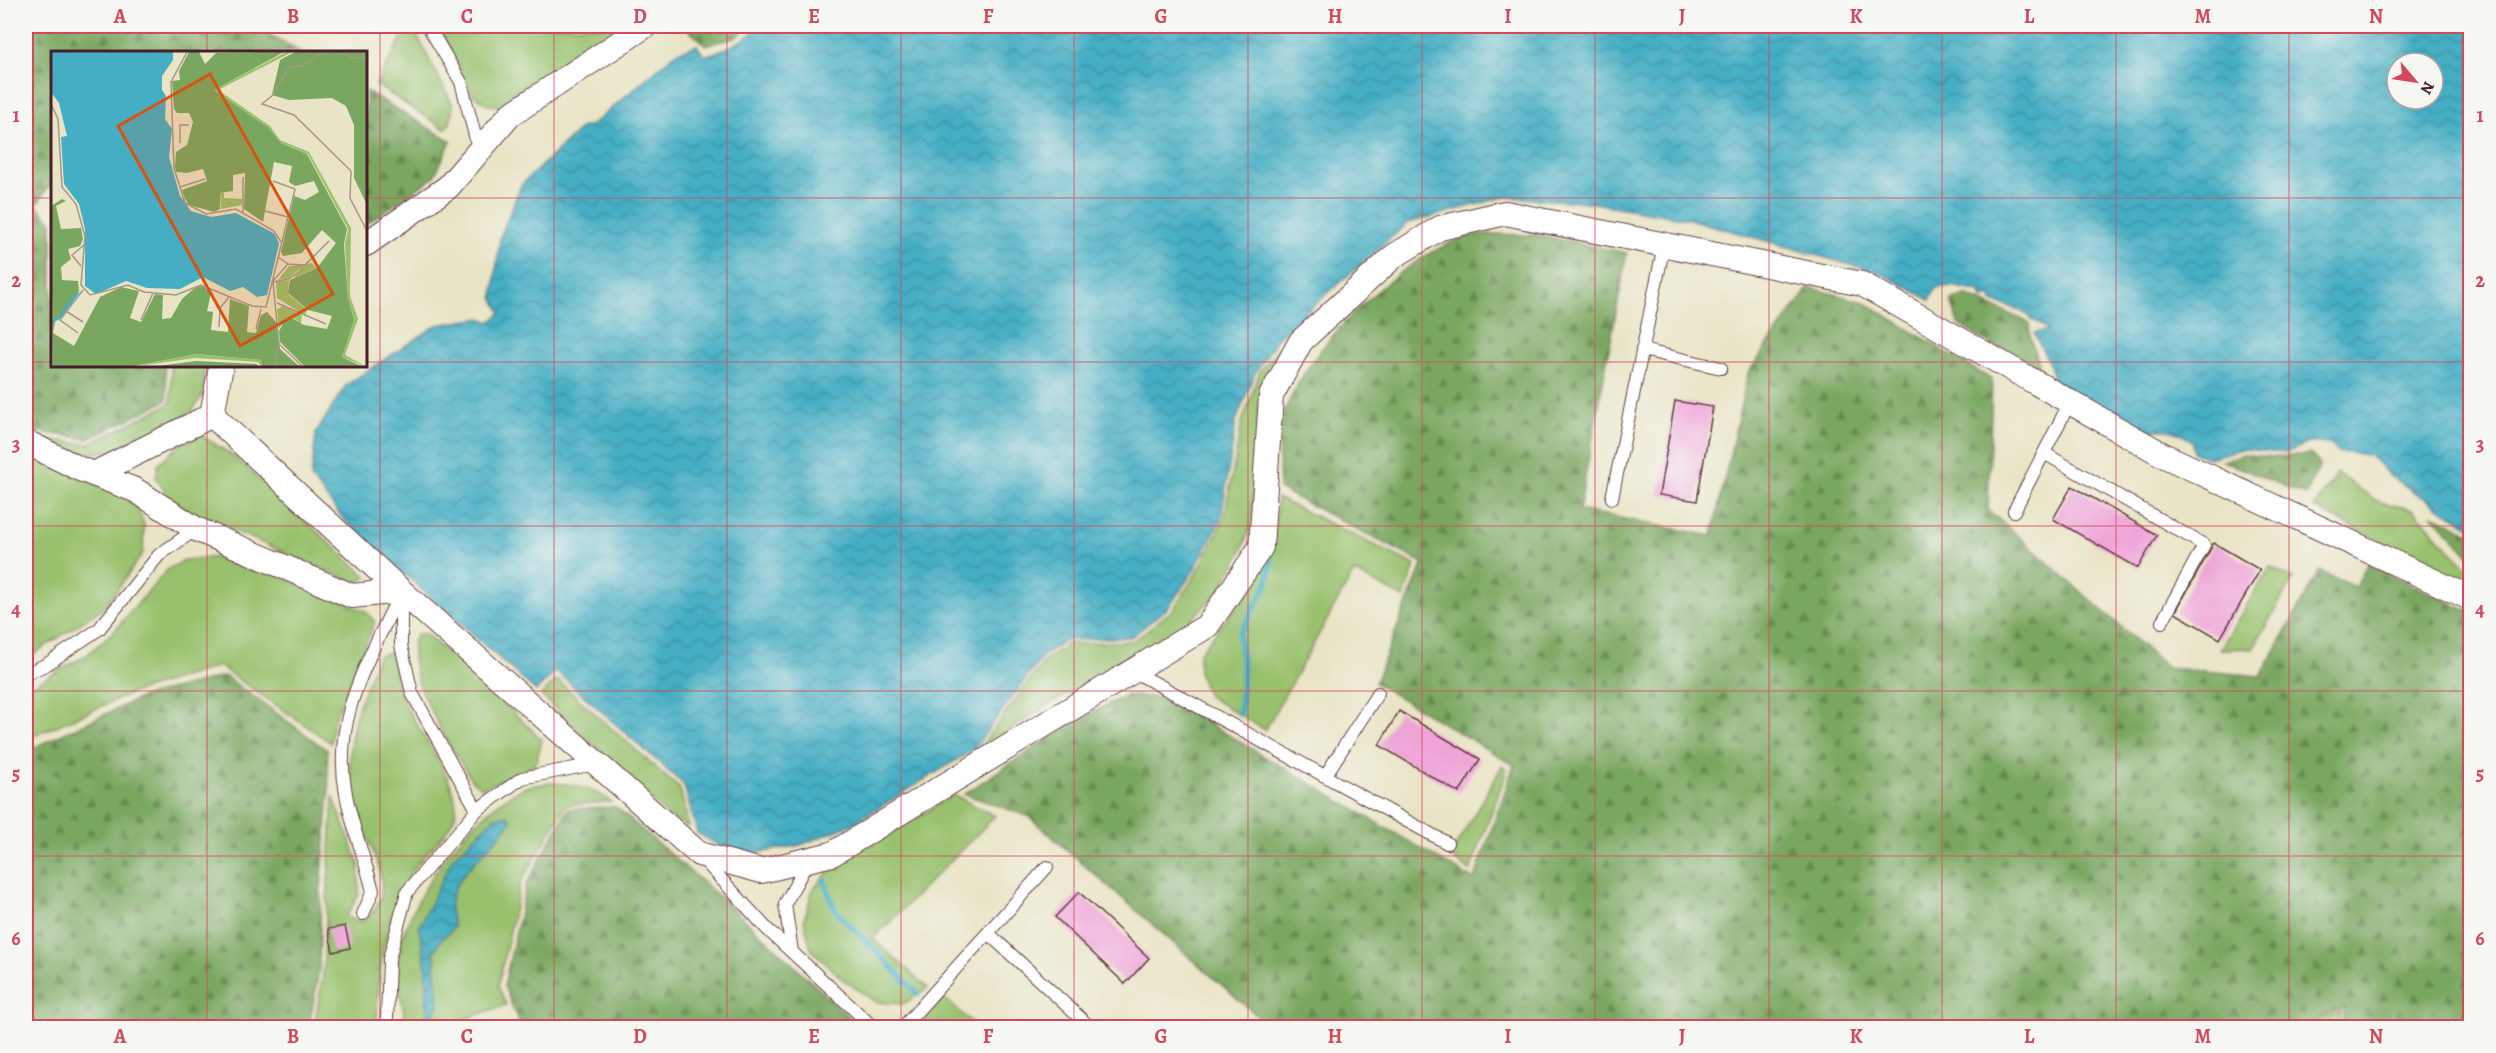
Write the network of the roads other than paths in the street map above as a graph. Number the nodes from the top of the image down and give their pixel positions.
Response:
1 (428, 26) edge
2 (645, 26) edge
3 (479, 152) junction
4 (368, 243) edge
5 (1664, 245) junction
6 (1642, 350) junction
7 (221, 368) edge
8 (1721, 368) dead end
9 (2070, 402) junction
10 (212, 414) junction
11 (26, 442) edge
12 (2044, 453) junction
13 (94, 474) junction
14 (1612, 498) dead end
15 (2014, 511) dead end
16 (196, 529) junction
17 (401, 591) junction
18 (2470, 598) edge
19 (2162, 622) dead end
20 (1135, 672) junction
21 (26, 674) edge
22 (1378, 693) dead end
23 (595, 764) junction
24 (1325, 776) junction
25 (477, 810) junction
26 (1447, 843) dead end
27 (699, 854) junction
28 (809, 860) junction
29 (1047, 867) dead end
30 (363, 914) dead end
31 (988, 933) junction
32 (792, 952) junction
33 (390, 1028) edge
34 (874, 1028) edge
35 (902, 1028) edge
36 (1091, 1028) edge

1 - 3 lane
2 - 3 street
3 - 4 street
5 - 6 lane
5 - 9 street
5 - 20 street
6 - 8 lane
6 - 14 lane
7 - 10 street
9 - 12 lane
9 - 18 street
10 - 13 street
10 - 17 street
11 - 13 street
12 - 15 lane
12 - 19 lane
13 - 16 street
16 - 17 street
16 - 21 lane
17 - 23 street
17 - 25 lane
17 - 30 lane
20 - 24 lane
20 - 28 street
22 - 24 lane
23 - 25 lane
23 - 27 street
24 - 26 lane
25 - 33 lane
27 - 28 street
27 - 32 lane
28 - 32 lane
29 - 31 lane
31 - 35 lane
31 - 36 lane
32 - 34 lane

